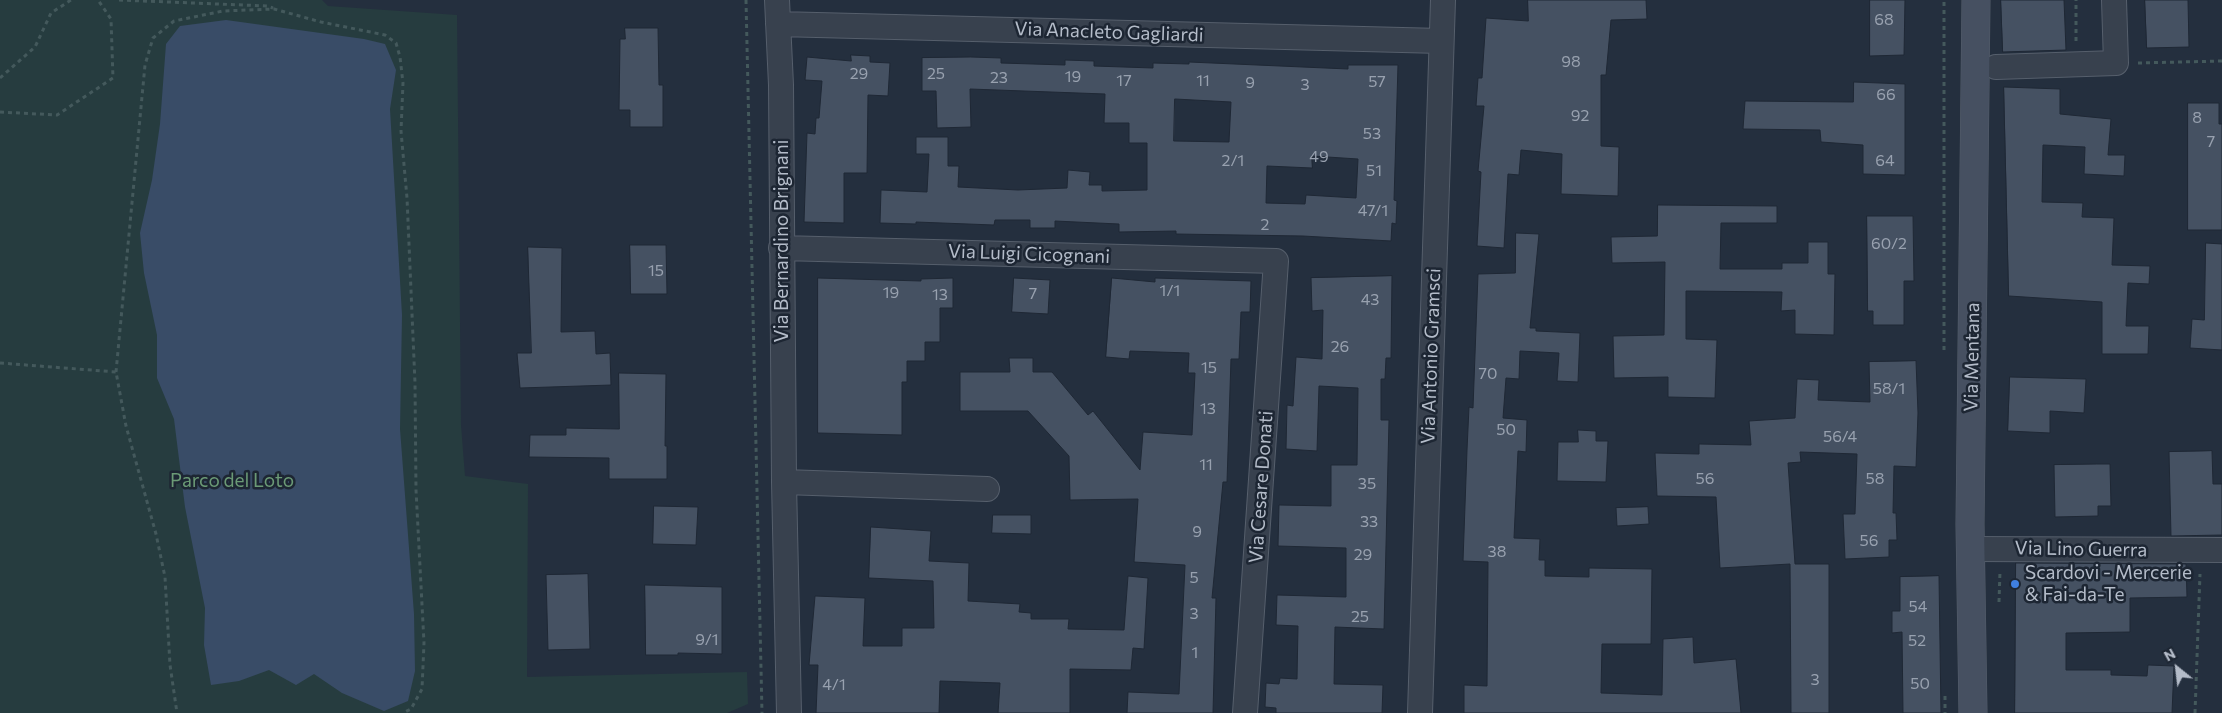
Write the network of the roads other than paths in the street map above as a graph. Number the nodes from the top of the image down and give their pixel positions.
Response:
1 (776, 0) edge
2 (1443, 0) edge
3 (1976, 0) edge
4 (2114, 0) edge
5 (778, 24) junction
6 (1441, 41) junction
7 (1996, 67) dead end
8 (781, 248) junction
9 (1276, 261) joint
10 (784, 482) junction
11 (987, 489) dead end
12 (1970, 549) junction
13 (2212, 550) edge
14 (789, 713) edge
15 (1245, 713) edge
16 (1420, 713) edge
17 (1973, 713) edge

1 - 5 street, Via Bernardino Brignani
2 - 6 street, Via Antonio Gramsci
3 - 12 main road, Via Mentana
4 - 7 street
5 - 6 street, Via Anacleto Gagliardi
5 - 8 street, Via Bernardino Brignani
6 - 16 street, Via Antonio Gramsci
8 - 9 street, Via Luigi Cicognani
8 - 10 street, Via Bernardino Brignani
9 - 15 street, Via Cesare Donati
10 - 11 street
10 - 14 street, Via Bernardino Brignani
12 - 13 street, Via Lino Guerra
12 - 17 main road, Via Mentana

